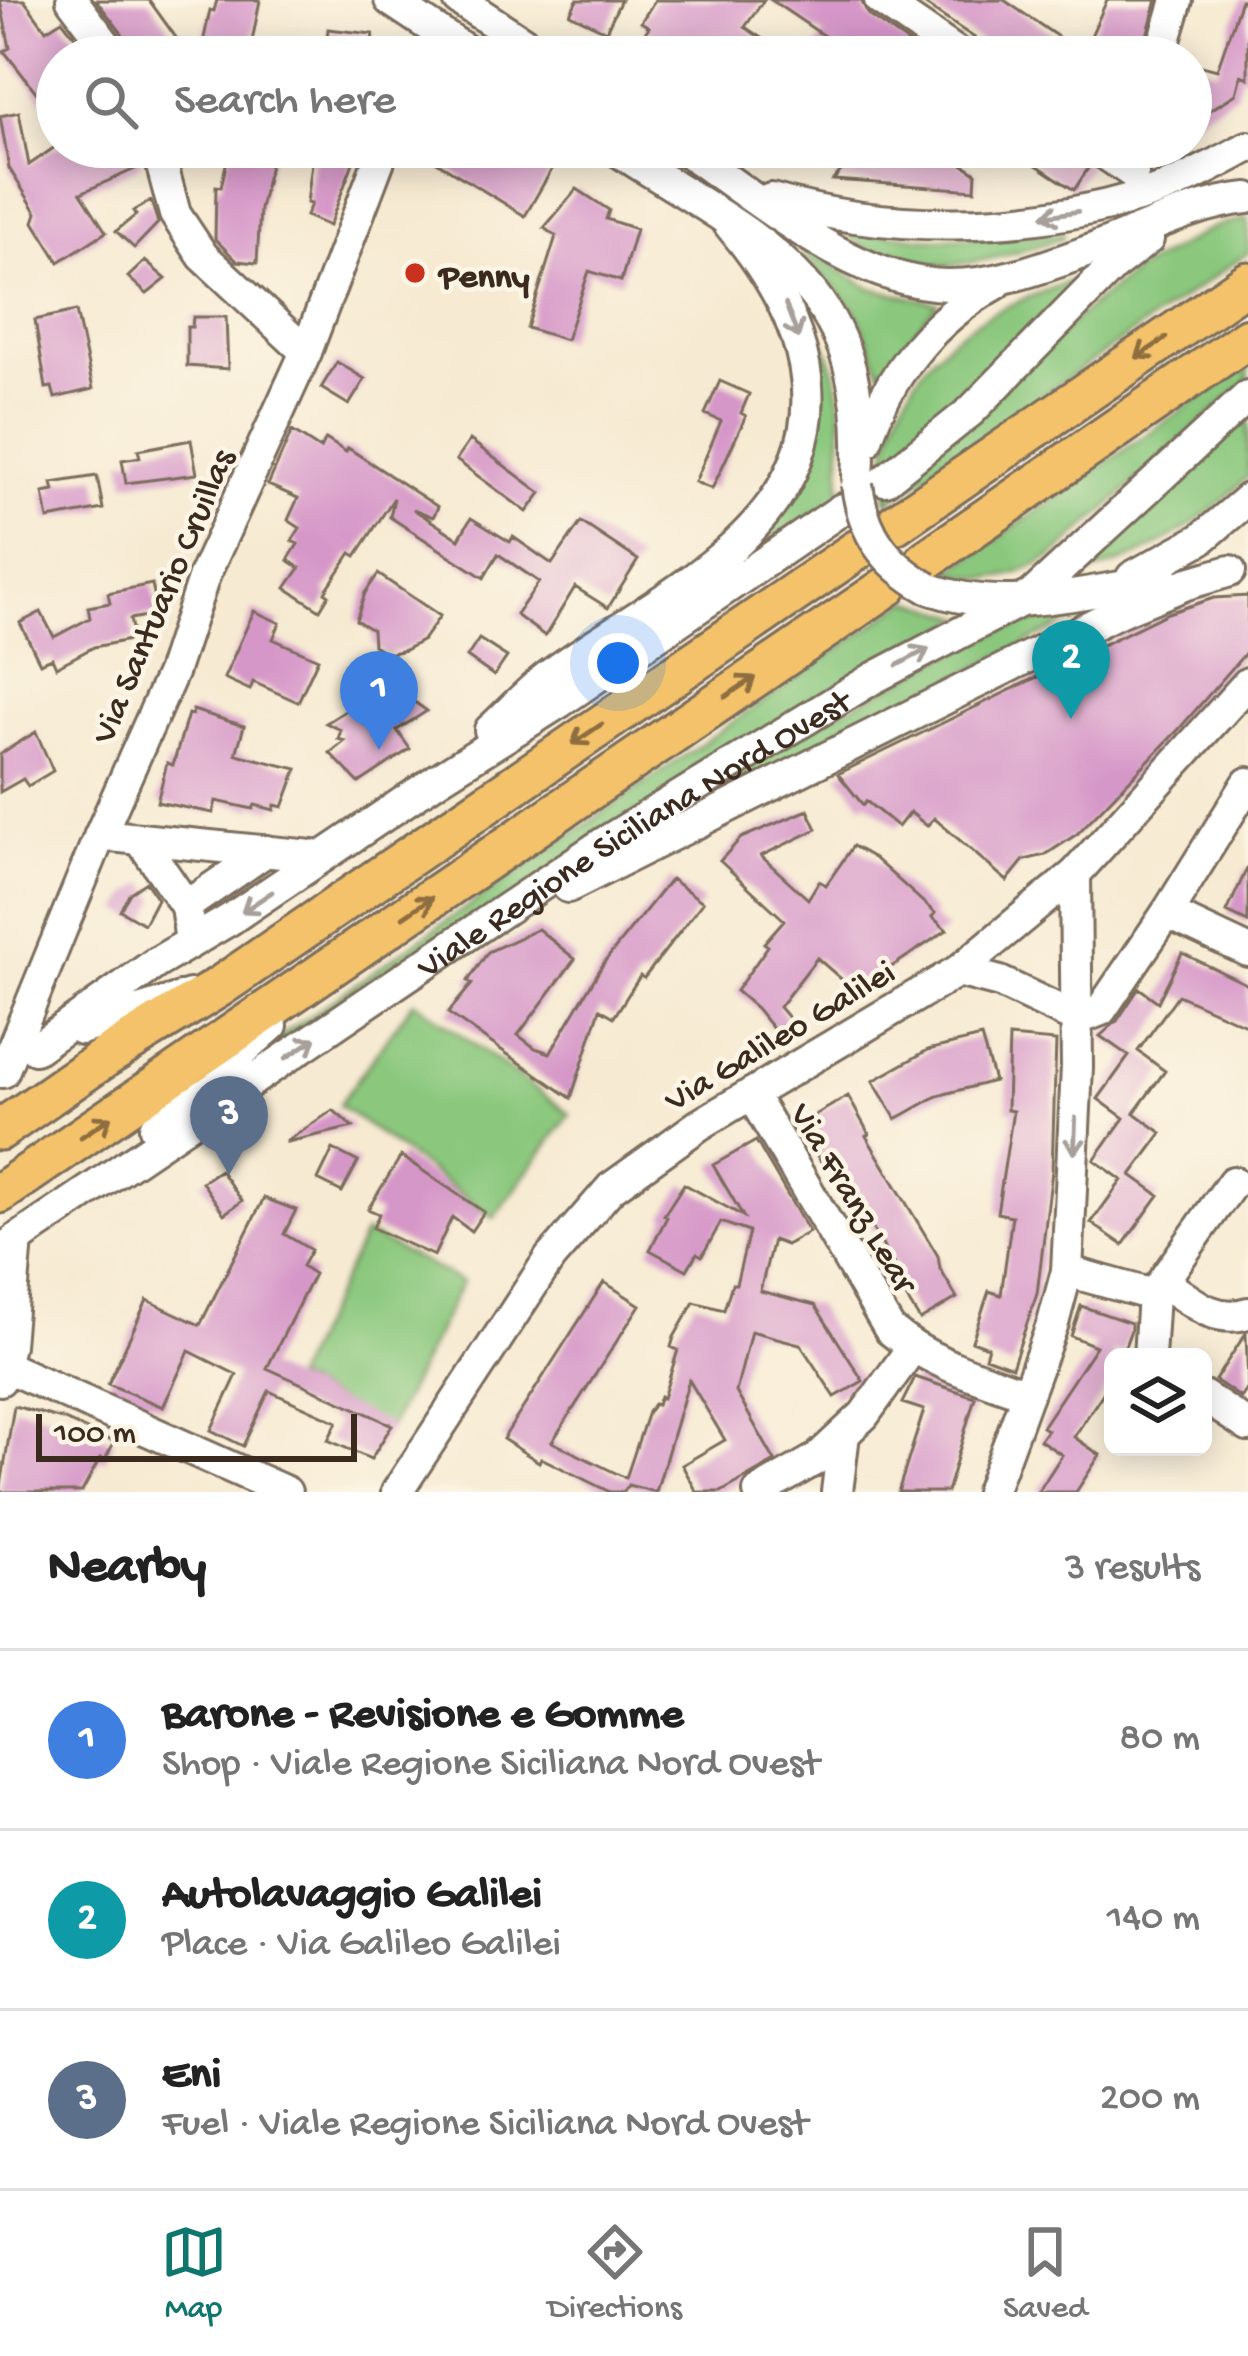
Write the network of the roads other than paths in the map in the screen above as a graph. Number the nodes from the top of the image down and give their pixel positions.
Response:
1 (72, 0) edge
2 (390, 0) edge
3 (460, 0) edge
4 (880, 0) edge
5 (1177, 0) edge
6 (99, 36) edge
7 (422, 36) edge
8 (514, 36) edge
9 (932, 36) edge
10 (1166, 36) edge
11 (1248, 148) edge
12 (1212, 156) edge
13 (163, 168) edge
14 (377, 168) edge
15 (644, 168) edge
16 (713, 168) edge
17 (1138, 172) edge
18 (1248, 185) edge
19 (749, 192) junction
20 (1248, 198) edge
21 (1191, 213) junction
22 (729, 224) junction
23 (1006, 278) junction
24 (1248, 282) edge
25 (1248, 338) edge
26 (306, 352) junction
27 (1248, 396) edge
28 (860, 487) junction
29 (1248, 499) edge
30 (895, 524) dead end
31 (857, 550) dead end
32 (1239, 571) edge
33 (927, 574) junction
34 (888, 586) dead end
35 (1105, 588) junction
36 (1023, 601) junction
37 (1248, 683) edge
38 (438, 778) junction
39 (1248, 783) edge
40 (100, 835) junction
41 (140, 839) junction
42 (266, 851) junction
43 (322, 857) junction
44 (1075, 874) junction
45 (186, 906) junction
46 (1168, 913) junction
47 (191, 942) junction
48 (363, 944) junction
49 (1248, 951) edge
50 (958, 971) junction
51 (218, 987) junction
52 (370, 1001) junction
53 (1078, 1019) junction
54 (35, 1048) junction
55 (2, 1073) edge
56 (751, 1094) junction
57 (0, 1130) edge
58 (1233, 1182) dead end
59 (0, 1193) edge
60 (65, 1208) junction
61 (9, 1245) edge
62 (1066, 1271) junction
63 (1158, 1289) junction
64 (1248, 1313) edge
65 (913, 1348) junction
66 (1150, 1348) edge
67 (2, 1370) edge
68 (1027, 1394) junction
69 (1212, 1402) edge
70 (1248, 1426) edge
71 (844, 1434) junction
72 (286, 1492) edge
73 (397, 1492) edge
74 (759, 1492) edge
75 (837, 1492) edge
76 (991, 1492) edge

1 - 6 street
2 - 7 street
3 - 8 street
4 - 9 street
5 - 10 street
11 - 12 street
13 - 26 street
14 - 26 street, Via Santuario Cruillas
15 - 22 street
16 - 19 street
17 -> 19 street
18 - 21 street
19 - 23 street
20 - 21 street
21 - 23 street
21 - 28 street
22 - 28 street
22 -> 38 street
23 - 28 street
24 -> 30 main road
25 - 33 main road
26 - 40 street, Via Santuario Cruillas
27 - 36 street, Viale Regione Siciliana Nord Ovest
28 - 33 street, bridge
28 - 38 street
29 - 35 street
31 -> 51 main road
32 - 35 street
32 - 52 street
33 - 36 street
48 -> 34 main road, Viale Regione Siciliana Nord Ovest
35 - 36 street
52 -> 36 street, Viale Regione Siciliana Nord Ovest
37 - 44 street, Via Galileo Galilei
38 - 43 street
39 - 46 street
40 - 41 street
40 - 55 street, Via Santuario Cruillas
41 - 42 street
41 - 45 street
42 - 43 street
42 - 45 street
43 -> 47 street
44 - 50 street, Via Galileo Galilei
44 - 53 street
45 - 47 street
46 - 49 street
46 - 53 street
47 - 54 street
59 -> 48 main road, Viale Regione Siciliana Nord Ovest
48 - 60 street
50 - 53 street
50 - 56 street, Via Galileo Galilei
51 - 54 street
51 - 57 main road
60 -> 52 street, Viale Regione Siciliana Nord Ovest
53 -> 62 street
54 - 55 street
56 - 65 street, Via Franz Lear
56 - 73 street, Via Galileo Galilei
58 - 63 street
60 - 61 street, Viale Regione Siciliana Nord Ovest
61 - 67 street
62 - 63 street
62 - 68 street
63 - 64 street
63 - 66 street
65 - 68 street, Via Franz Lear
65 - 71 street
67 - 72 street
68 - 76 street
69 - 70 street
71 - 74 street
71 - 75 street

